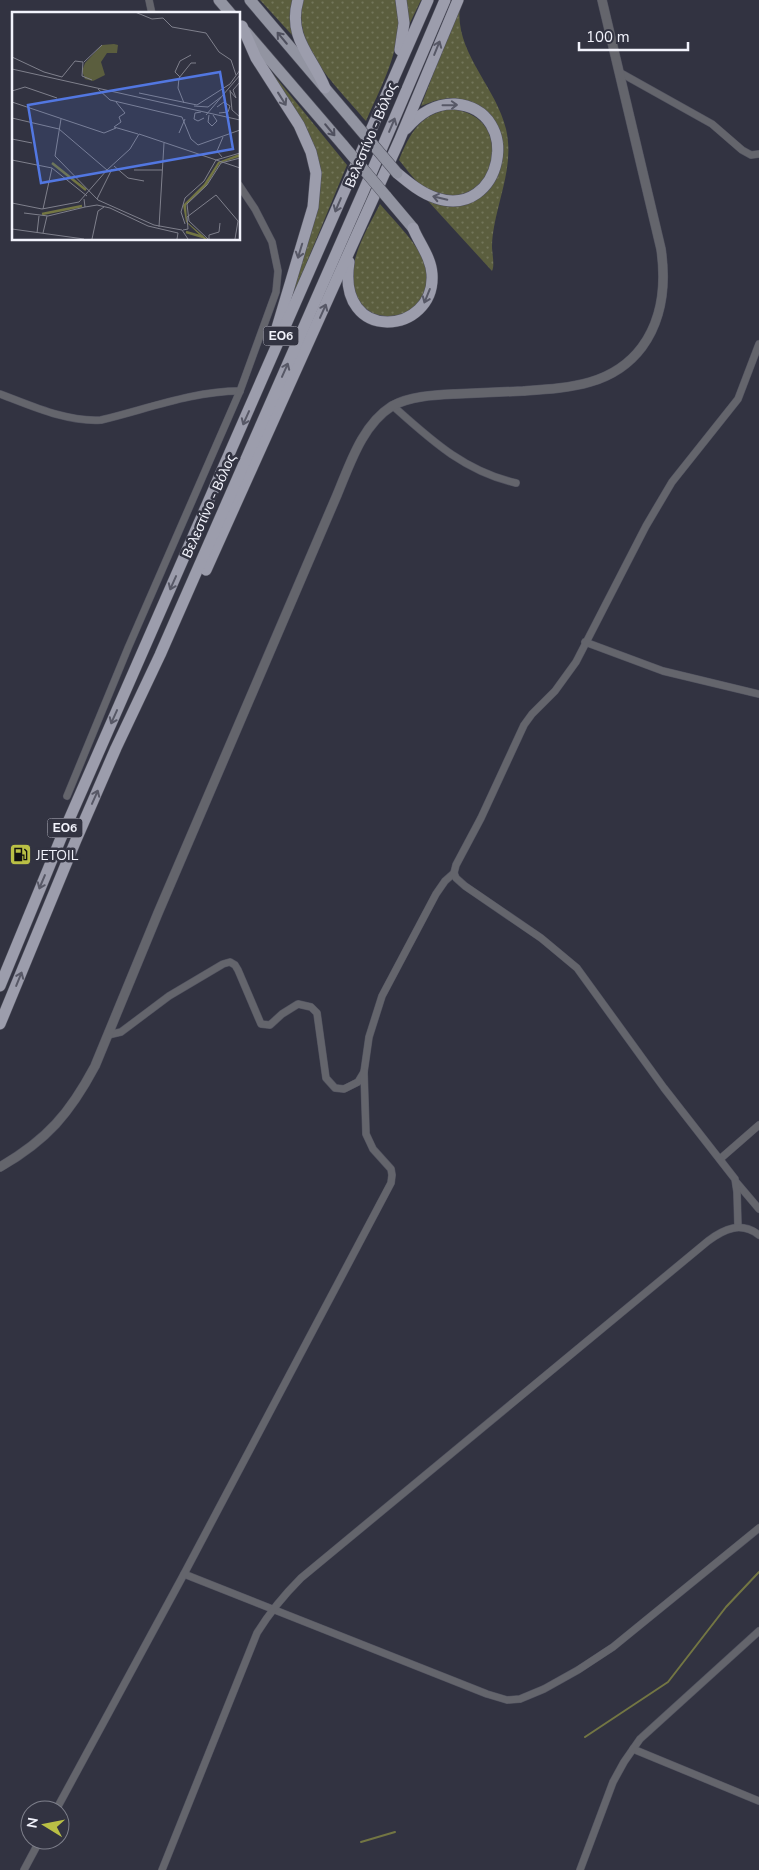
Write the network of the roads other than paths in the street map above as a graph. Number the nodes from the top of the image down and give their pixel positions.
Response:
1 (219, 0) edge
2 (250, 0) edge
3 (298, 0) edge
4 (401, 0) edge
5 (428, 0) edge
6 (445, 0) edge
7 (458, 0) edge
8 (602, 0) edge
9 (229, 12) edge
10 (240, 24) edge
11 (619, 72) junction
12 (392, 81) junction
13 (325, 88) junction
14 (399, 141) junction
15 (759, 154) edge
16 (397, 173) joint
17 (240, 188) edge
18 (413, 228) joint
19 (353, 243) junction
20 (759, 344) edge
21 (240, 391) junction
22 (0, 394) edge
23 (254, 400) junction
24 (393, 406) junction
25 (516, 483) dead end
26 (585, 642) junction
27 (160, 655) junction
28 (759, 694) edge
29 (90, 736) junction
30 (103, 742) junction
31 (67, 796) dead end
32 (454, 873) junction
33 (0, 986) edge
34 (0, 1024) edge
35 (108, 1035) junction
36 (364, 1072) junction
37 (759, 1125) edge
38 (720, 1159) junction
39 (0, 1167) edge
40 (737, 1183) junction
41 (759, 1209) edge
42 (738, 1227) junction
43 (759, 1236) edge
44 (759, 1528) edge
45 (184, 1574) junction
46 (272, 1609) junction
47 (759, 1631) edge
48 (633, 1749) junction
49 (61, 1800) edge
50 (759, 1801) edge
51 (35, 1850) edge
52 (24, 1870) edge
53 (162, 1870) edge
54 (580, 1870) edge

1 - 9 main road
13 -> 2 main road
3 - 13 highway
4 - 12 highway
5 - 12 highway, Βελεστίνο - Βόλος / ΕΟ6
27 -> 6 highway, Βελεστίνο - Βόλος / ΕΟ6
14 -> 7 highway
8 - 11 street
10 -> 18 main road, bridge
10 -> 23 highway
11 - 15 street
11 - 24 street
12 -> 23 highway, Βελεστίνο - Βόλος / ΕΟ6
13 - 16 main road, bridge
14 -> 16 highway
14 - 19 highway
17 - 21 street
18 -> 19 highway
27 -> 19 highway
20 - 26 street
21 - 22 street
21 - 29 street
23 -> 30 highway, Βελεστίνο - Βόλος / ΕΟ6
24 - 25 street
24 - 35 street
26 - 28 street
26 - 32 street
34 -> 27 highway, Βελεστίνο - Βόλος / ΕΟ6
29 - 30 street
29 - 31 street
30 -> 33 highway, Βελεστίνο - Βόλος / ΕΟ6
32 - 36 street
32 - 38 street
35 - 36 street
35 - 39 street
36 - 45 street
37 - 38 street
38 - 40 street
40 - 41 street
40 - 42 street
42 - 43 street
42 - 46 street
44 - 46 street
45 - 46 street
45 - 49 street
46 - 53 street
47 - 48 street
48 - 50 street
48 - 54 street
51 - 52 street

